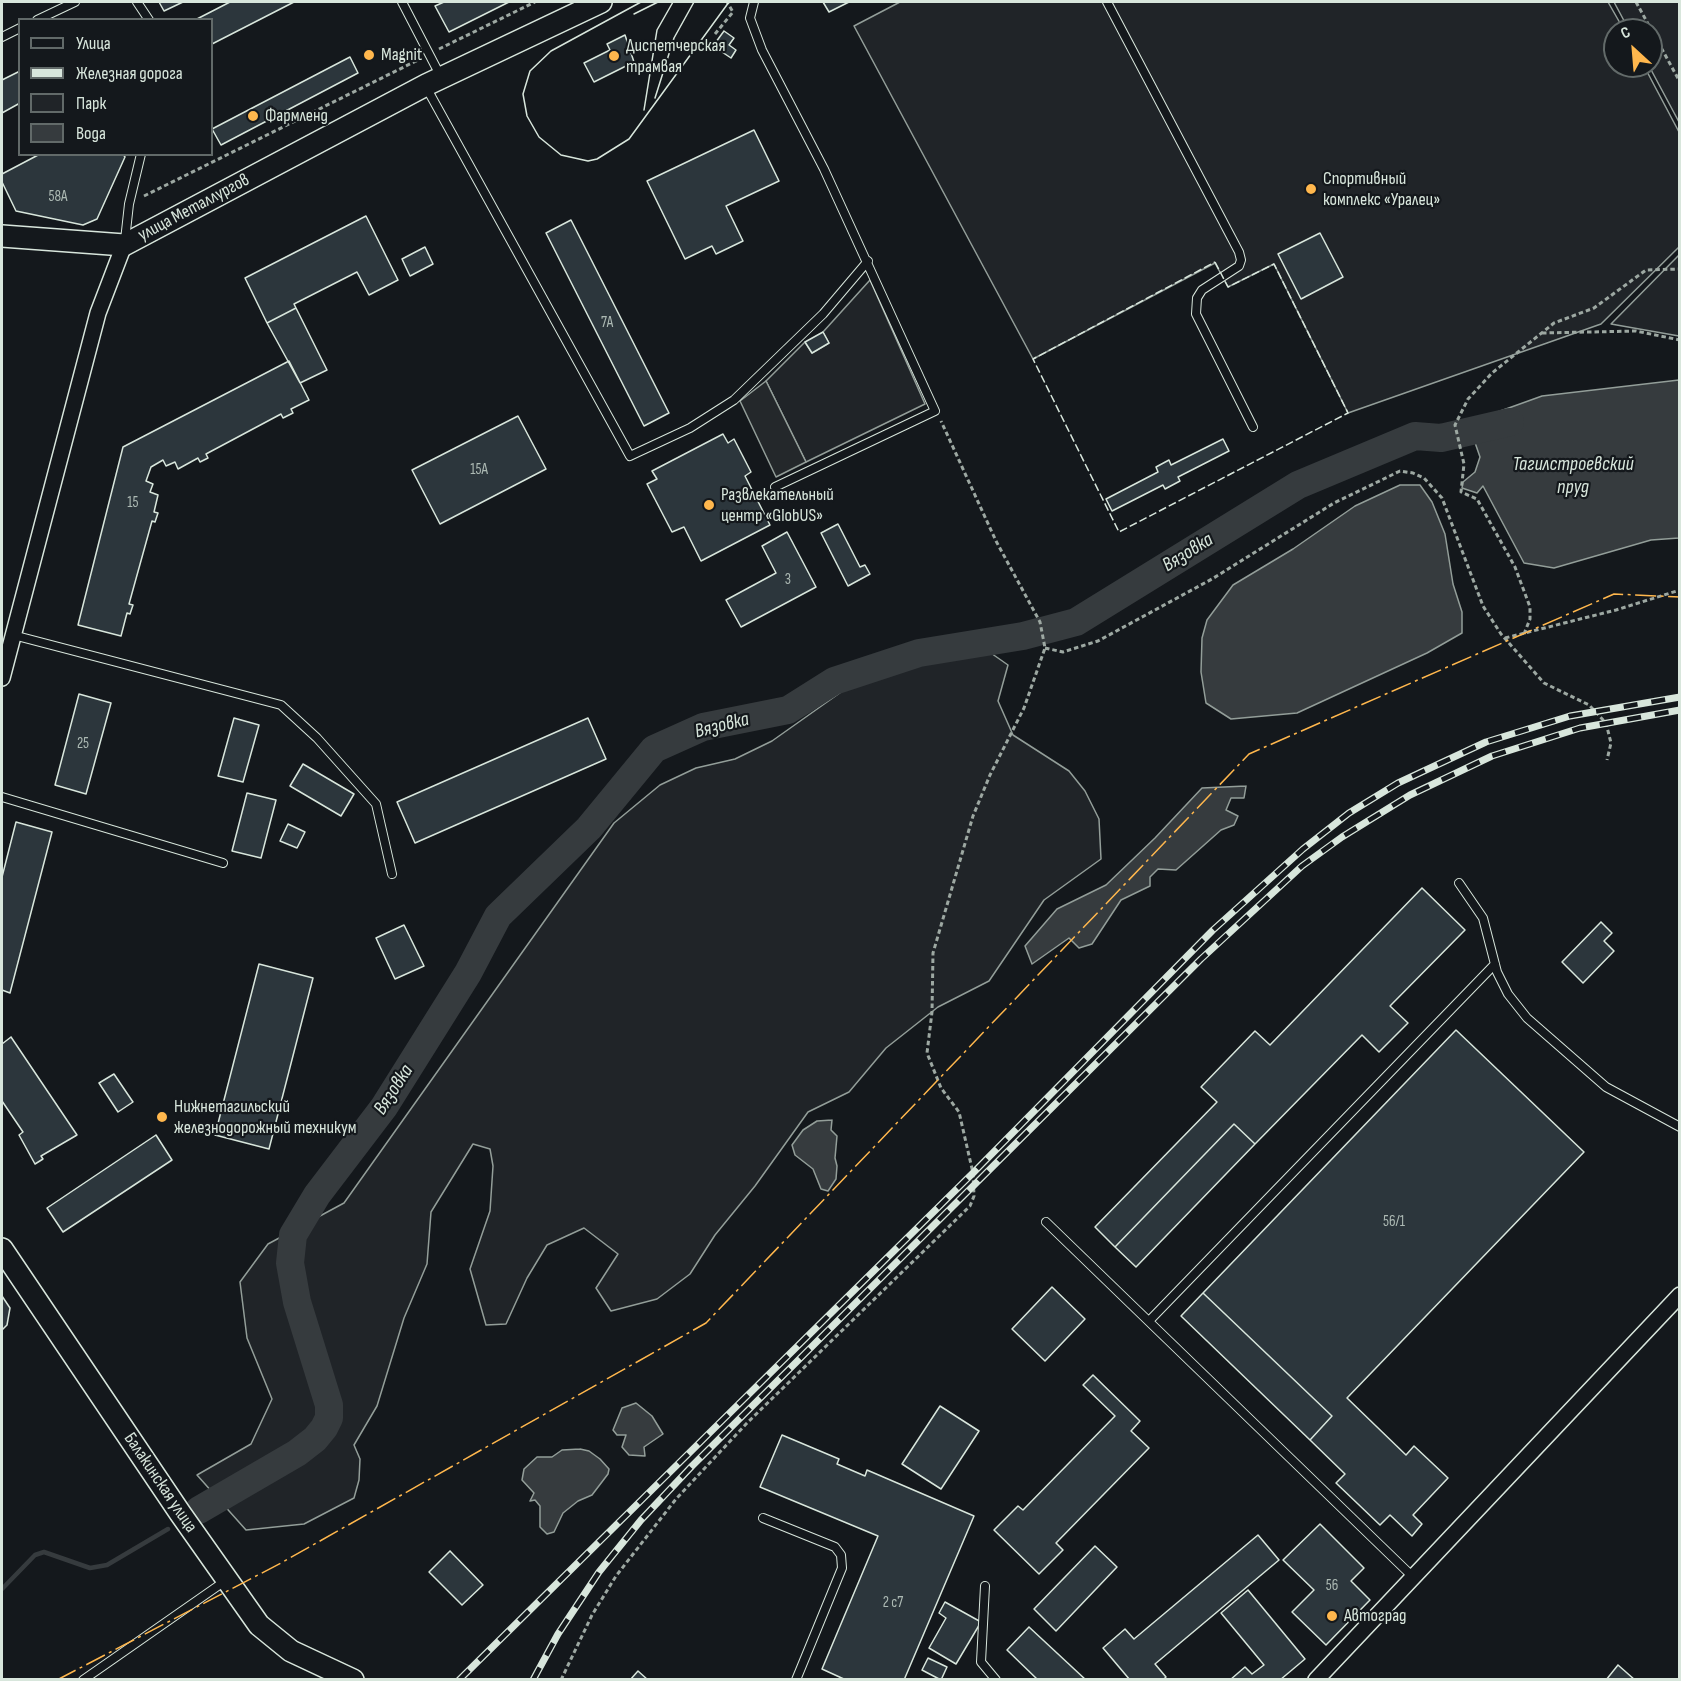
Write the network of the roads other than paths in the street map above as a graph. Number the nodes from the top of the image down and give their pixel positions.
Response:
1 (75, 2) edge
2 (138, 2) edge
3 (402, 2) edge
4 (601, 2) edge
5 (754, 2) edge
6 (1107, 2) edge
7 (41, 18) edge
8 (147, 18) edge
9 (18, 29) edge
10 (2, 37) edge
11 (434, 82) junction
12 (141, 156) edge
13 (2, 236) edge
14 (124, 245) junction
15 (868, 261) junction
16 (1253, 427) dead end
17 (775, 487) dead end
18 (13, 635) junction
19 (2, 678) edge
20 (2, 797) edge
21 (223, 863) dead end
22 (392, 874) dead end
23 (1459, 883) dead end
24 (1495, 964) junction
25 (1680, 1127) edge
26 (1046, 1222) dead end
27 (2, 1249) edge
28 (1680, 1295) edge
29 (1149, 1321) junction
30 (764, 1518) dead end
31 (1412, 1576) junction
32 (226, 1581) junction
33 (985, 1586) dead end
34 (83, 1680) edge
35 (353, 1680) edge
36 (796, 1680) edge
37 (996, 1680) edge
38 (1316, 1680) edge

1 - 7 lane
2 - 8 lane
3 - 11 lane
4 - 11 main road, улица Металлургов
5 - 15 lane
6 - 16 lane
9 - 10 lane
11 - 14 main road, улица Металлургов
11 - 15 lane
12 - 14 lane
13 - 14 main road
14 - 18 street, улица Металлургов
15 - 17 lane
18 - 19 street, улица Металлургов
18 - 22 lane
20 - 21 lane
23 - 24 lane
24 - 25 lane
24 - 29 lane
26 - 29 lane
27 - 32 main road, Балакинская улица
28 - 31 street
29 - 31 lane
30 - 36 lane
31 - 38 street
32 - 34 lane
32 - 35 main road, Балакинская улица
33 - 37 lane

